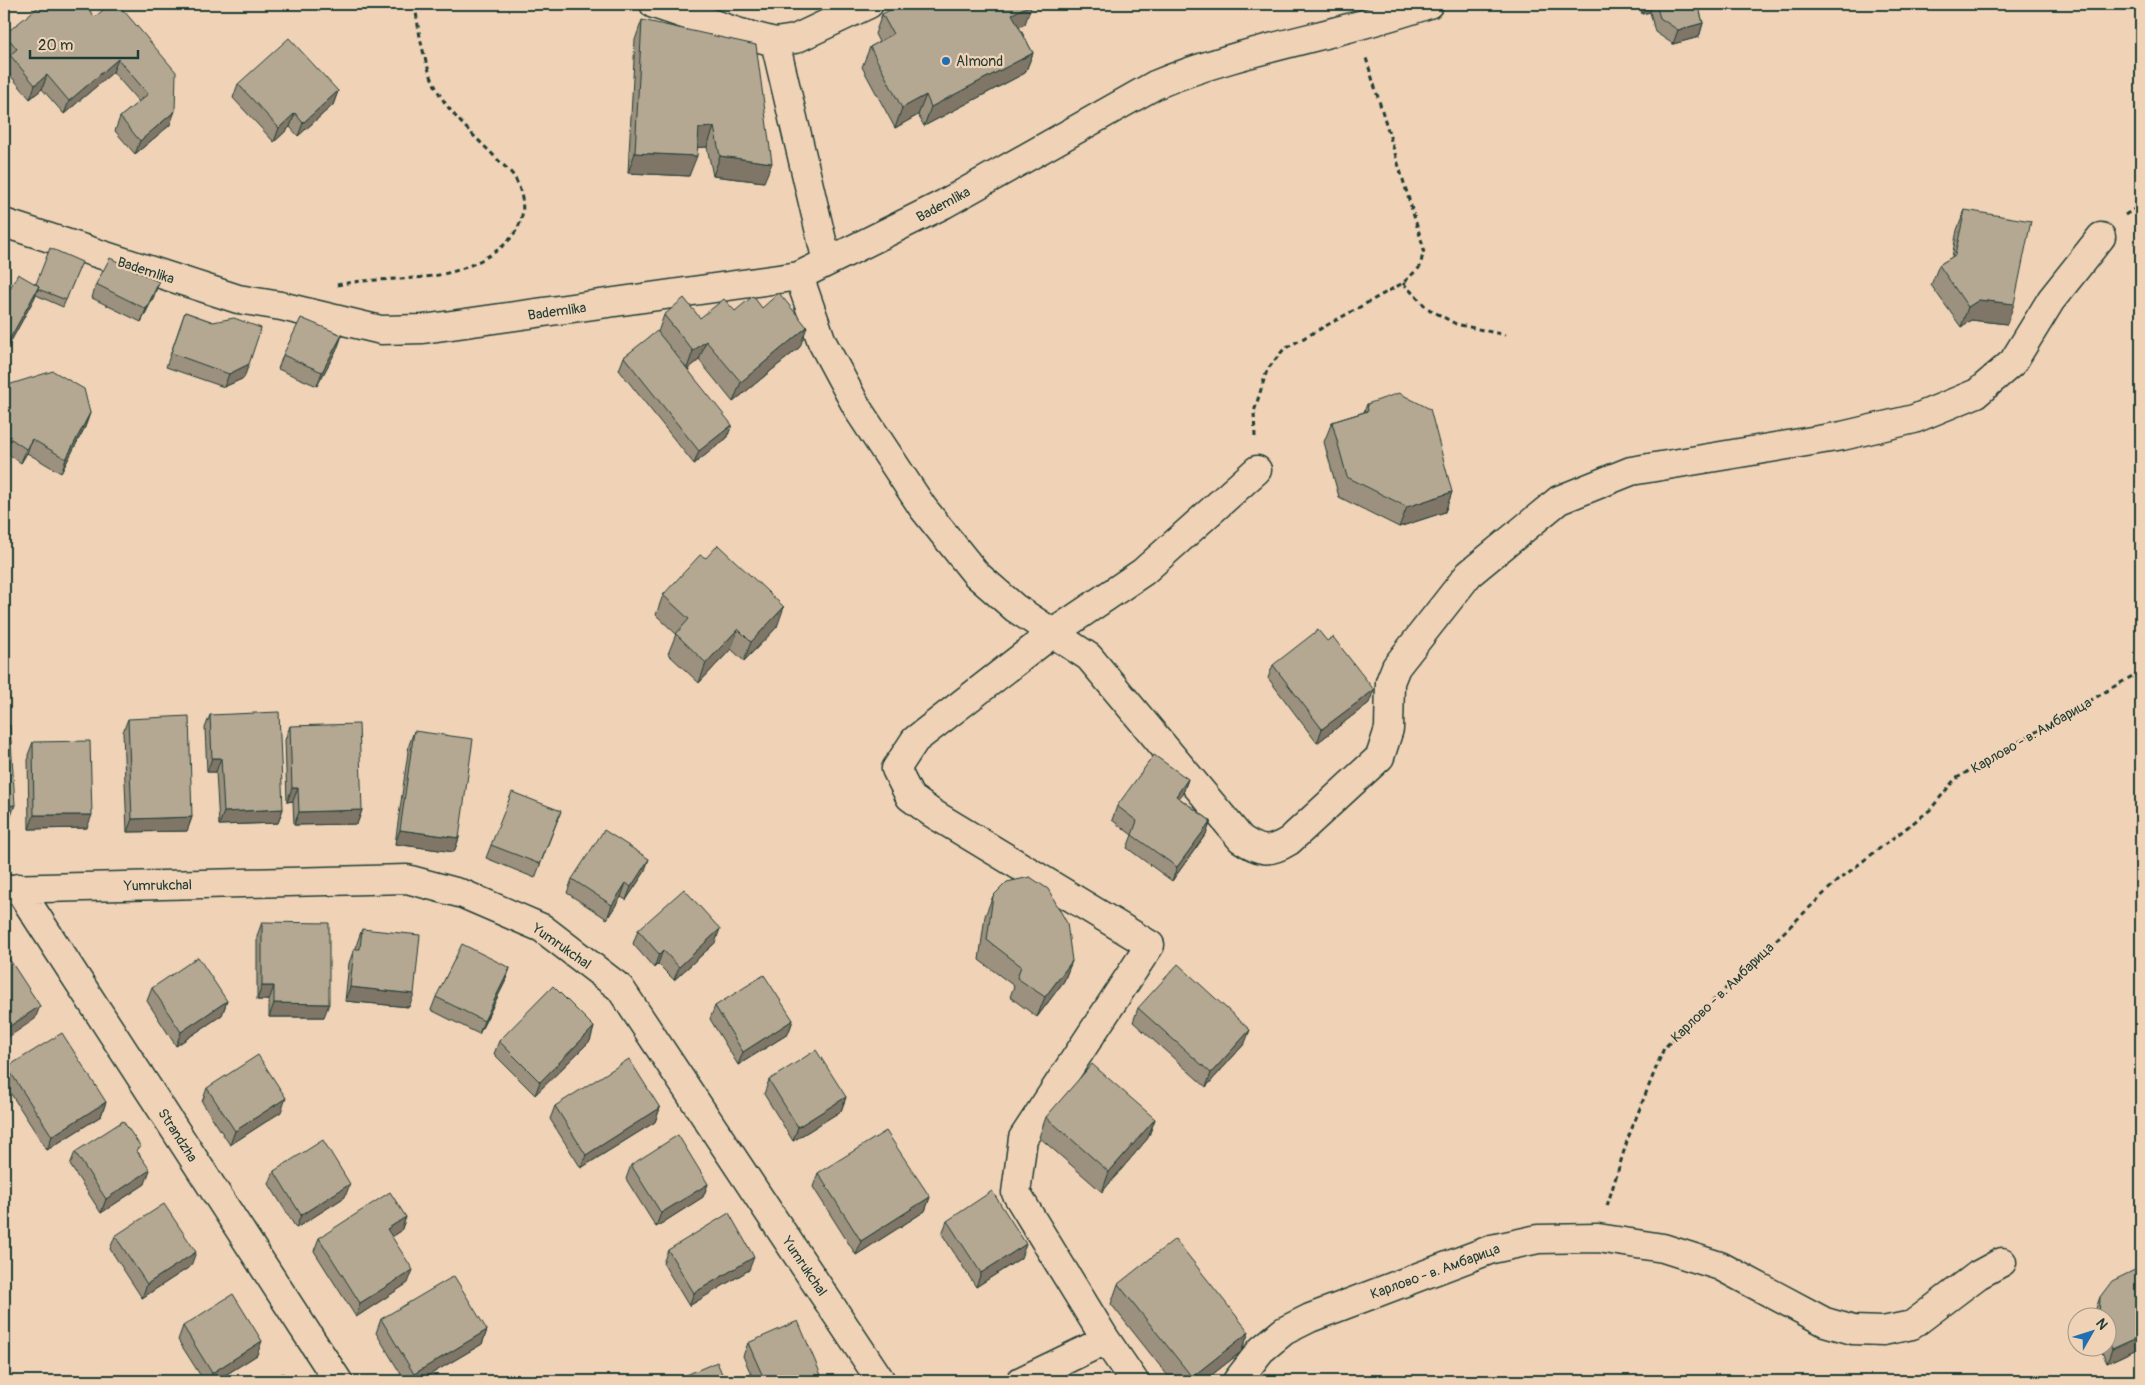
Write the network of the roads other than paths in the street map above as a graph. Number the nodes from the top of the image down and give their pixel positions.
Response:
1 (654, 4) edge
2 (869, 4) edge
3 (1429, 4) edge
4 (775, 42) junction
5 (4, 223) edge
6 (2101, 237) dead end
7 (827, 262) junction
8 (799, 276) junction
9 (1256, 470) road end
10 (1053, 633) junction
11 (11, 889) edge
12 (2002, 1262) dead end
13 (1106, 1340) junction
14 (338, 1381) edge
15 (881, 1381) edge
16 (1021, 1381) edge
17 (1134, 1381) edge
18 (1236, 1381) edge

1 - 4 street
2 - 4 street
3 - 7 street, Bademlika
4 - 7 street
5 - 8 street, Bademlika
6 - 10 street
7 - 8 street, Bademlika
8 - 10 street
9 - 10 street
10 - 13 street
11 - 14 street, Strandzha
11 - 15 street, Yumrukchal
12 - 18 street, Карлово - в. Амбарица
13 - 16 street
13 - 17 street

